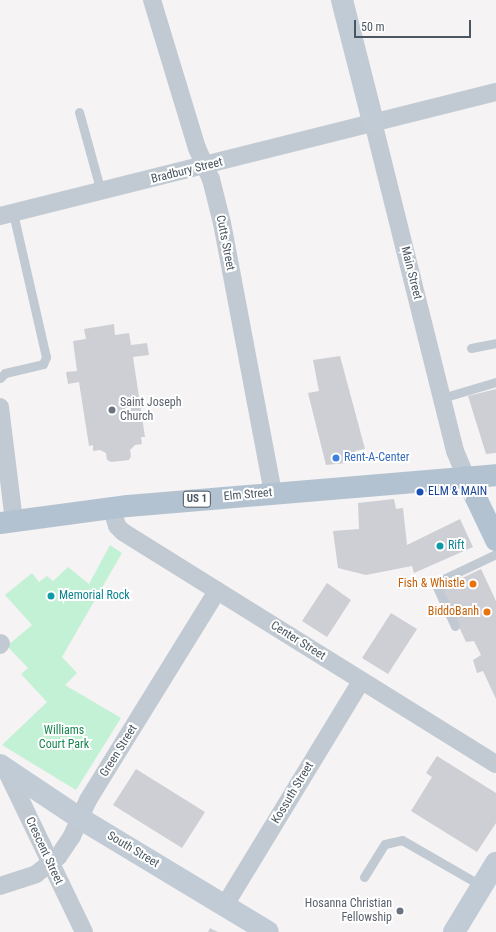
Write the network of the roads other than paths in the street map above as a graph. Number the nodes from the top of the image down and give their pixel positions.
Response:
1 (152, 0) edge
2 (342, 0) edge
3 (496, 92) edge
4 (79, 112) dead end
5 (373, 122) junction
6 (206, 166) junction
7 (101, 192) junction
8 (6, 215) edge
9 (496, 343) edge
10 (471, 348) dead end
11 (0, 378) edge
12 (496, 382) edge
13 (442, 398) junction
14 (0, 407) edge
15 (496, 475) edge
16 (466, 477) junction
17 (273, 493) junction
18 (111, 508) junction
19 (7, 522) edge
20 (496, 540) edge
21 (496, 554) edge
22 (217, 591) junction
23 (455, 626) dead end
24 (361, 681) junction
25 (496, 764) edge
26 (3, 768) edge
27 (81, 819) junction
28 (496, 863) edge
29 (50, 865) junction
30 (364, 877) dead end
31 (0, 886) edge
32 (482, 886) junction
33 (225, 905) junction
34 (84, 932) edge
35 (268, 932) edge
36 (454, 932) edge

1 - 6 street, Cutts Street
2 - 5 street, Main Street
3 - 5 street, Bradbury Street
4 - 7 lane
5 - 6 street, Bradbury Street
5 - 13 street, Main Street
6 - 7 street, Bradbury Street
6 - 17 street, Cutts Street
7 - 8 street, Bradbury Street
8 - 11 lane
9 - 10 lane
12 - 13 lane
13 - 16 street, Main Street
14 - 19 street
15 - 16 main road, Elm Street / US 1
16 - 17 main road, Elm Street / US 1
16 - 20 main road, Main Street
17 - 18 main road, Elm Street / US 1
18 - 19 main road, Elm Street / US 1
18 - 22 street, Center Street
21 - 23 lane
22 - 24 street, Center Street
22 - 27 street, Green Street
24 - 25 street, Center Street
24 - 33 street, Kossuth Street
26 - 27 street, South Street
26 - 29 street, Crescent Street
27 - 29 street, Green Street
27 - 33 street, South Street
28 - 32 street
29 - 31 street, Green Street
29 - 34 street, Crescent Street
30 - 32 lane
32 - 36 street
33 - 35 street, South Street

